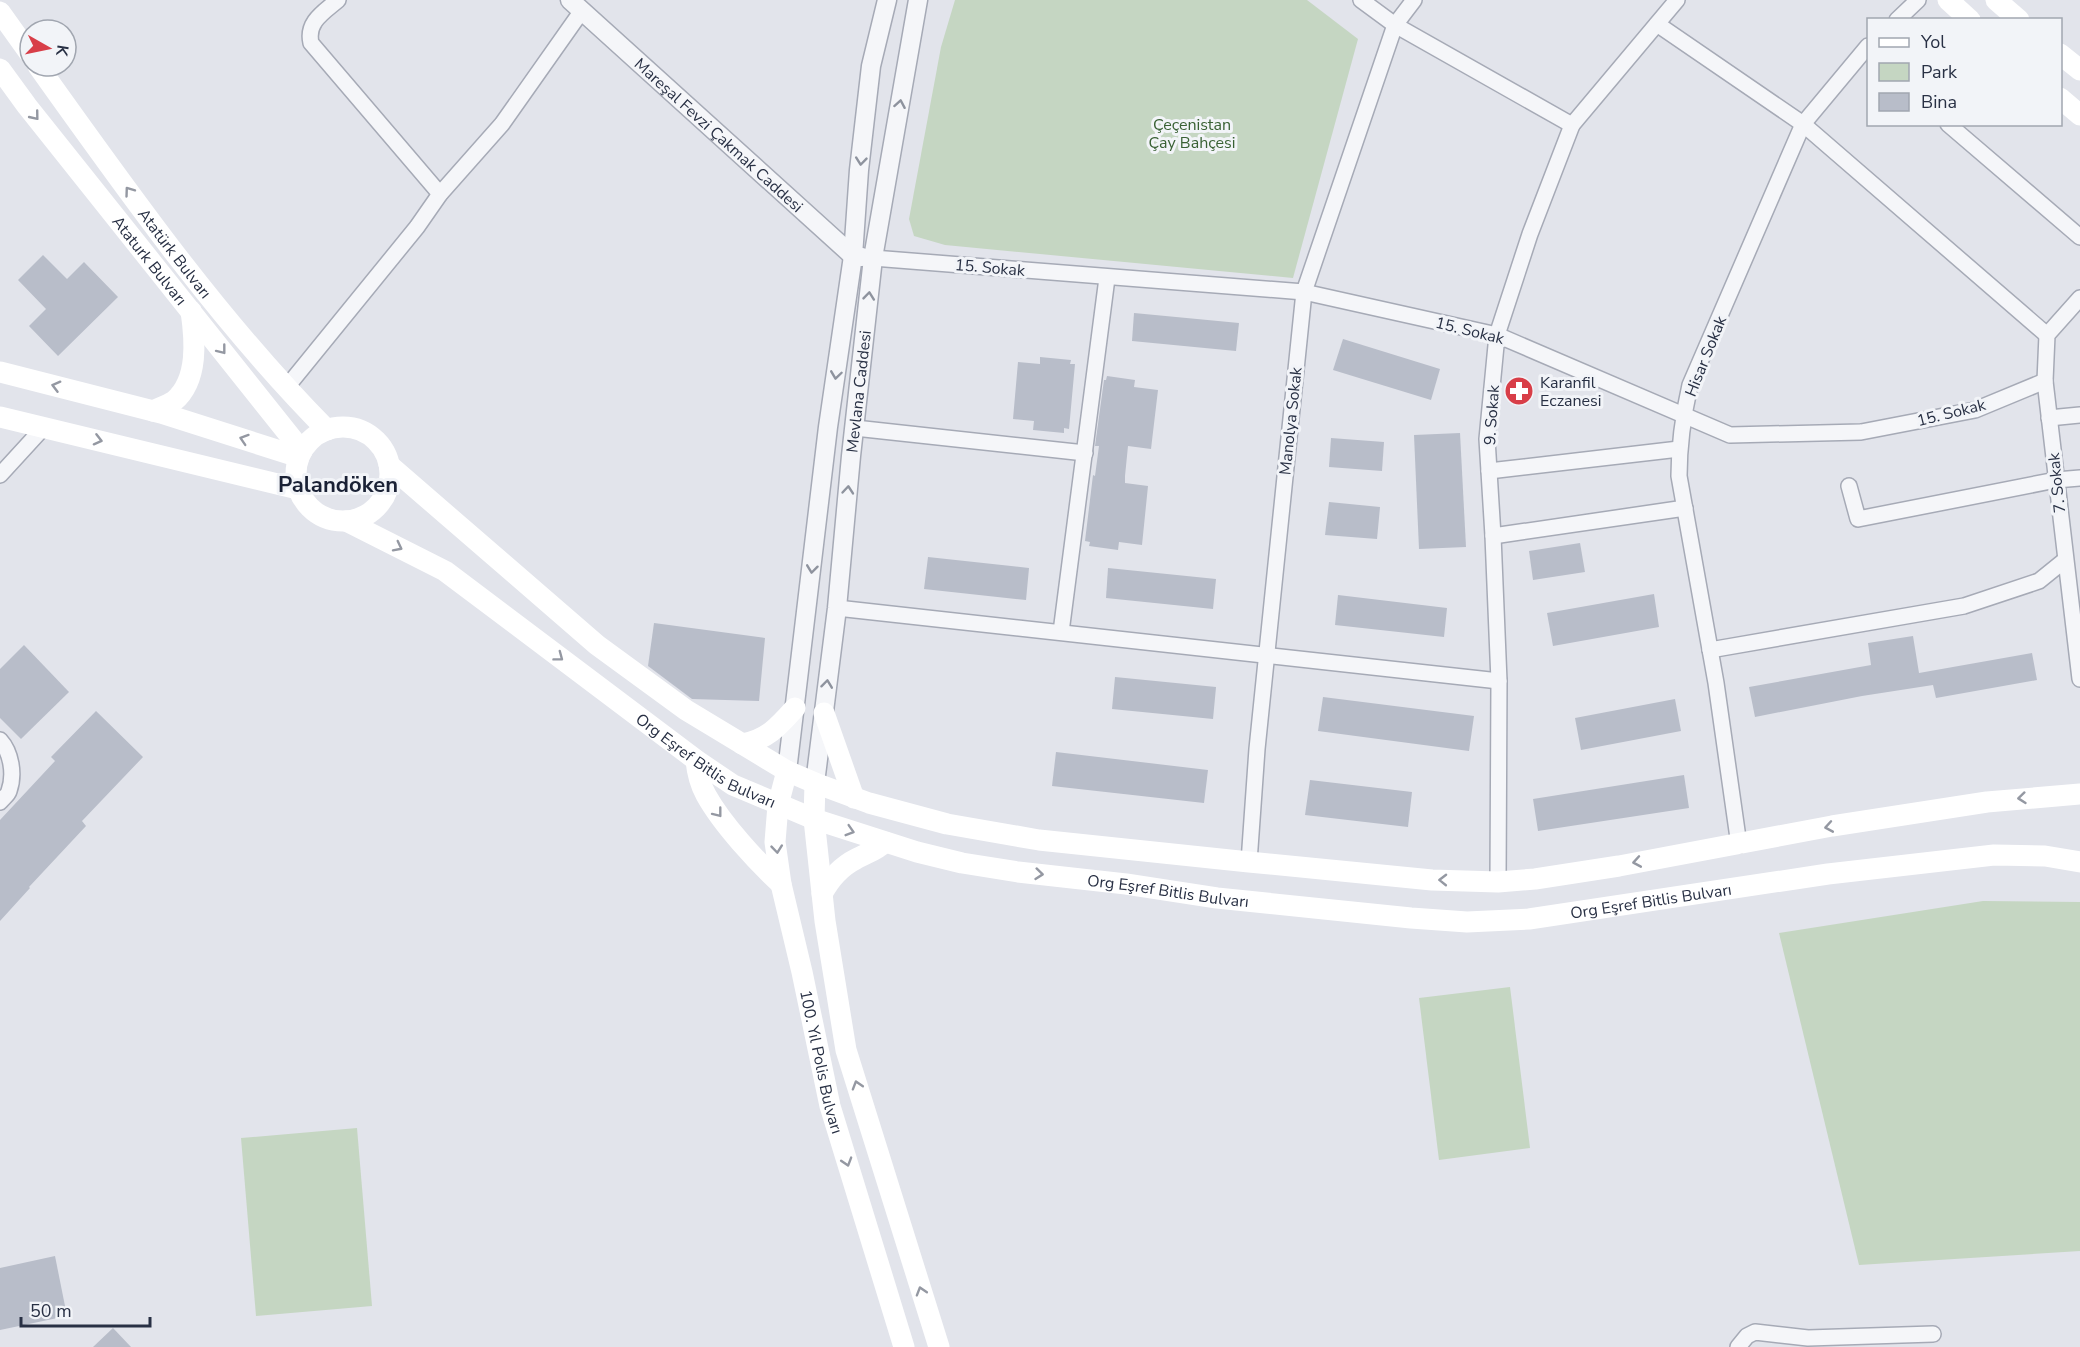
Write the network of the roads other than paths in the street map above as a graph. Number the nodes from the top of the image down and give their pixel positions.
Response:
1 (338, 0) edge
2 (887, 0) edge
3 (918, 0) edge
4 (1361, 0) edge
5 (1414, 0) edge
6 (1677, 0) edge
7 (1918, 0) edge
8 (1948, 0) edge
9 (1996, 0) edge
10 (575, 6) edge
11 (0, 12) edge
12 (1899, 18) edge
13 (1968, 18) edge
14 (2017, 18) edge
15 (1657, 24) junction
16 (1395, 25) junction
17 (18, 37) edge
18 (1866, 51) edge
19 (2062, 55) edge
20 (0, 69) edge
21 (2080, 70) edge
22 (47, 78) edge
23 (2062, 99) edge
24 (2080, 115) edge
25 (1572, 124) junction
26 (1803, 124) junction
27 (1950, 126) edge
28 (440, 194) junction
29 (2080, 237) edge
30 (853, 256) junction
31 (873, 258) junction
32 (1107, 278) junction
33 (1304, 292) junction
34 (2080, 298) edge
35 (190, 311) junction
36 (1497, 335) junction
37 (2048, 335) junction
38 (0, 372) edge
39 (2045, 381) junction
40 (286, 388) junction
41 (153, 411) junction
42 (1683, 414) junction
43 (2080, 415) edge
44 (0, 417) edge
45 (2049, 418) junction
46 (44, 428) junction
47 (855, 428) junction
48 (327, 429) junction
49 (1679, 449) junction
50 (1085, 453) junction
51 (300, 454) junction
52 (389, 465) junction
53 (1489, 471) junction
54 (0, 475) edge
55 (2080, 478) edge
56 (2056, 480) junction
57 (1849, 486) dead end
58 (298, 489) junction
59 (1685, 508) junction
60 (346, 521) junction
61 (1493, 536) junction
62 (2065, 560) junction
63 (2075, 606) edge
64 (837, 608) junction
65 (1061, 632) junction
66 (1710, 650) junction
67 (1266, 657) junction
68 (2080, 679) edge
69 (1499, 681) junction
70 (795, 708) junction
71 (824, 713) junction
72 (0, 740) edge
73 (742, 744) junction
74 (696, 760) junction
75 (787, 771) junction
76 (815, 783) junction
77 (2080, 794) edge
78 (854, 798) junction
79 (0, 802) edge
80 (778, 805) junction
81 (814, 819) junction
82 (885, 842) junction
83 (1738, 845) junction
84 (1249, 862) junction
85 (2080, 862) edge
86 (1498, 882) junction
87 (781, 884) junction
88 (822, 894) junction
89 (1933, 1334) dead end
90 (904, 1347) edge
91 (939, 1347) edge
92 (1738, 1347) edge

1 - 28 street
2 -> 30 street, Mevlana Caddesi
31 -> 3 street, Mevlana Caddesi
4 - 16 street
5 - 16 street, Manolya Sokak
6 - 15 street, 9. Sokak
7 - 12 street
8 - 13 main road
9 - 14 main road
10 - 28 street
10 - 30 street, Mareşal Fevzi Çakmak Caddesi
11 - 17 main road
15 - 25 street, 9. Sokak
15 - 26 street
16 - 25 street
16 - 33 street, Manolya Sokak
18 - 26 street, Hisar Sokak
19 - 21 main road
20 -> 35 main road, Ataturk Bulvarı
40 -> 22 main road, Atatürk Bulvarı
23 - 24 main road
25 - 36 street, 9. Sokak
26 - 37 street
26 - 42 street, Hisar Sokak
27 - 29 street
28 - 40 street
30 - 31 street
30 -> 70 street, Mevlana Caddesi
31 - 32 street, 15. Sokak
47 -> 31 street, Mevlana Caddesi
32 - 33 street, 15. Sokak
32 - 50 street
33 - 36 street, 15. Sokak
33 - 67 street, Manolya Sokak
34 - 37 street
35 - 41 main road
35 -> 51 main road, Ataturk Bulvarı
36 - 42 street, 15. Sokak
36 - 53 street, 9. Sokak
37 - 39 street, 7. Sokak
41 -> 38 main road
39 - 42 street, 15. Sokak
39 - 45 street, 7. Sokak
40 - 48 main road, Atatürk Bulvarı
51 -> 41 main road
42 - 49 street, Hisar Sokak
43 - 45 street
44 - 46 main road
45 - 56 street, 7. Sokak
46 - 54 street
46 -> 58 main road
47 - 50 street
64 -> 47 street, Mevlana Caddesi
48 - 51 main road
48 - 52 main road
49 - 53 street
49 - 59 street, Hisar Sokak
50 - 65 street
51 - 58 main road
52 - 60 main road
52 - 73 main road
53 - 61 street, 9. Sokak
55 - 56 street
56 - 57 street
56 - 62 street, 7. Sokak
58 - 60 main road
59 - 61 street
59 - 66 street, Hisar Sokak
60 -> 74 main road, Org Eşref Bitlis Bulvarı
61 - 69 street, 9. Sokak
62 - 63 street, 7. Sokak
62 - 66 street
63 - 68 street, 7. Sokak
64 - 65 street
71 -> 64 street, Mevlana Caddesi
65 - 67 street
66 - 83 street, Hisar Sokak
67 - 69 street
67 - 84 street, Manolya Sokak
69 - 86 street, 9. Sokak
70 - 73 main road
70 - 75 street, Mevlana Caddesi
71 - 76 street, Mevlana Caddesi
71 - 78 main road
72 - 79 street
73 - 75 main road
74 - 80 main road, Org Eşref Bitlis Bulvarı
74 -> 87 main road
75 - 76 main road
75 - 80 main road, 100. Yıl Polis Bulvarı
76 - 78 main road
76 - 81 main road
77 -> 83 main road
78 - 84 main road
80 - 81 main road, Org Eşref Bitlis Bulvarı
80 -> 87 main road, 100. Yıl Polis Bulvarı
81 -> 82 main road, Org Eşref Bitlis Bulvarı
81 - 88 main road
82 -> 85 main road, Org Eşref Bitlis Bulvarı
82 - 88 main road
83 -> 86 main road
86 -> 84 main road
87 -> 90 main road, 100. Yıl Polis Bulvarı
91 -> 88 main road
89 - 92 street

